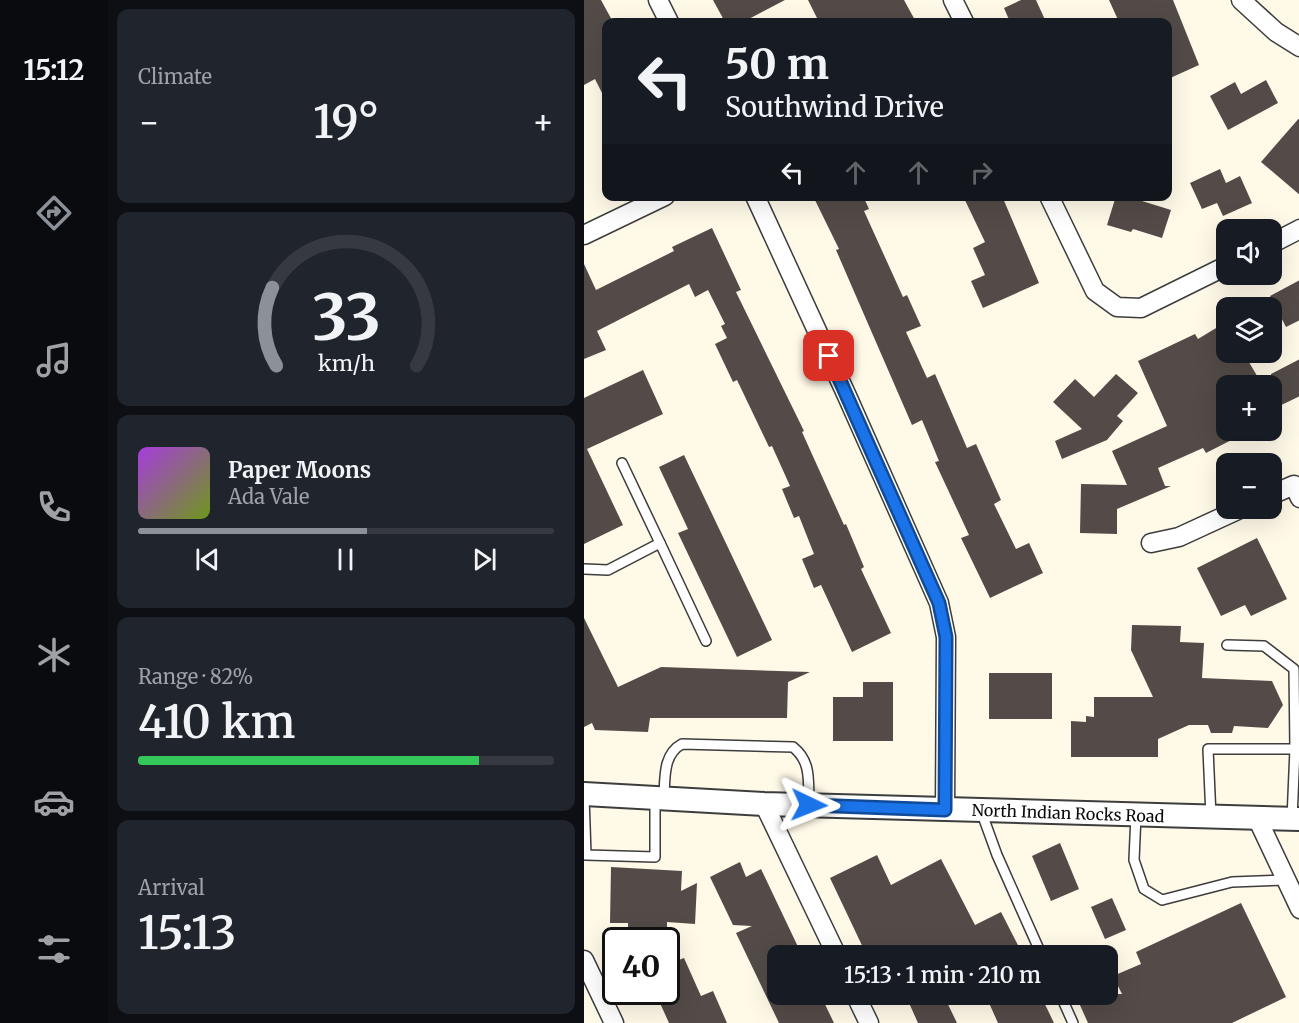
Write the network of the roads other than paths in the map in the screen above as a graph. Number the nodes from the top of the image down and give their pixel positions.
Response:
1 (658, 0) edge
2 (953, 0) edge
3 (1241, 0) edge
4 (667, 18) edge
5 (962, 18) edge
6 (1300, 47) edge
7 (655, 201) edge
8 (757, 201) edge
9 (1051, 201) edge
10 (1300, 229) edge
11 (584, 236) edge
12 (1282, 238) edge
13 (1216, 271) edge
14 (622, 463) dead end
15 (1282, 490) edge
16 (1300, 498) edge
17 (1218, 519) edge
18 (660, 543) junction
19 (1151, 543) dead end
20 (584, 569) edge
21 (706, 641) dead end
22 (1227, 645) dead end
23 (1295, 749) junction
24 (584, 795) edge
25 (659, 798) junction
26 (764, 804) junction
27 (809, 805) junction
28 (945, 810) junction
29 (981, 811) junction
30 (1136, 815) junction
31 (1211, 817) junction
32 (1257, 818) junction
33 (1296, 819) edge
34 (1286, 880) junction
35 (1300, 909) edge
36 (832, 945) edge
37 (1037, 945) edge
38 (584, 960) edge
39 (861, 1005) edge
40 (1065, 1005) edge
41 (614, 1023) edge
42 (869, 1023) edge
43 (1073, 1023) edge

1 - 4 street
2 - 5 street
3 - 6 street
7 - 11 street
8 - 28 street
9 - 13 street
10 - 12 street
14 - 18 lane
15 - 16 street
17 - 19 street
18 - 20 lane
18 - 21 lane
22 - 23 lane
23 - 31 lane
23 - 33 lane
24 - 25 street, North Indian Rocks Road
24 - 25 lane
25 - 26 street, North Indian Rocks Road
25 - 27 lane
26 - 27 street, North Indian Rocks Road
26 - 36 street
27 - 28 street, North Indian Rocks Road
28 - 29 street, North Indian Rocks Road
29 - 30 street, North Indian Rocks Road
29 - 37 lane
30 - 31 street, North Indian Rocks Road
30 - 34 lane
31 - 32 street, North Indian Rocks Road
32 - 33 street, North Indian Rocks Road
32 - 34 street
34 - 35 street
38 - 41 street
39 - 42 street
40 - 43 lane

